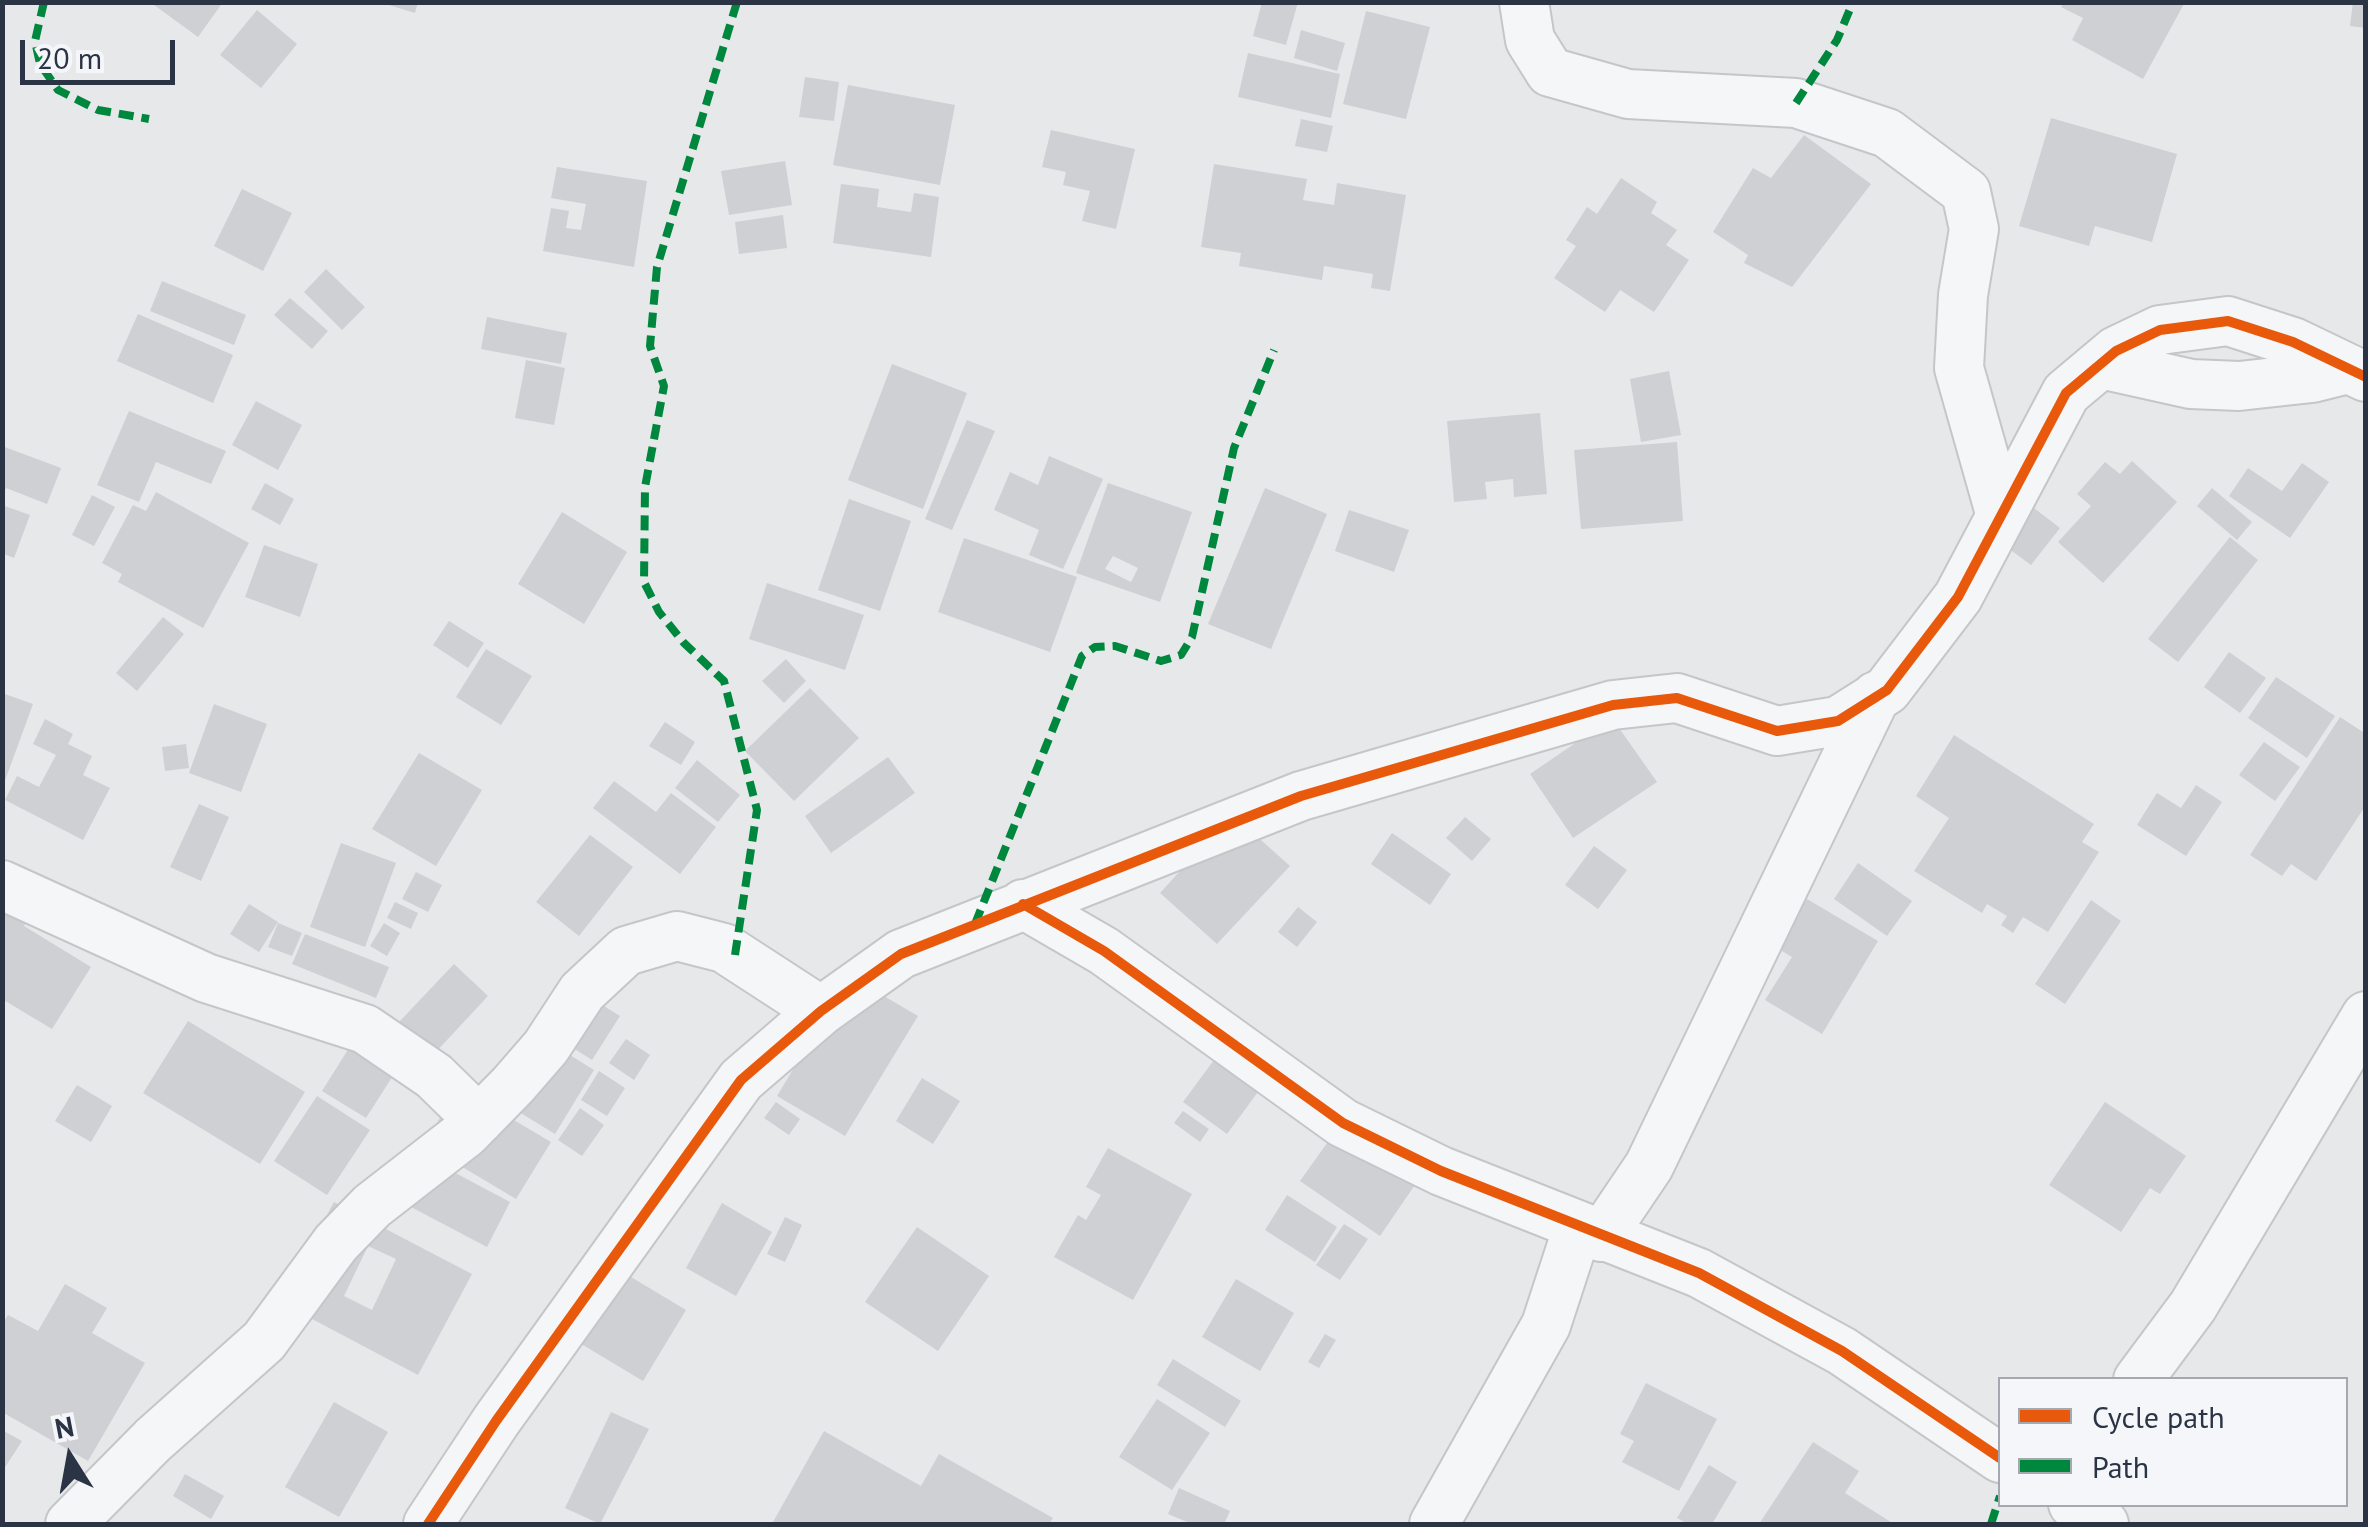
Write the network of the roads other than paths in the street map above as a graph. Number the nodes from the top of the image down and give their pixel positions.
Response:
1 (1524, 2) edge
2 (2101, 364) junction
3 (2357, 373) edge
4 (2000, 513) junction
5 (1876, 696) junction
6 (2, 885) edge
7 (1023, 904) junction
8 (821, 1011) junction
9 (2366, 1016) edge
10 (479, 1120) junction
11 (1590, 1232) junction
12 (2140, 1377) edge
13 (1998, 1457) edge
14 (2078, 1507) edge
15 (70, 1524) edge
16 (428, 1524) edge
17 (1434, 1524) edge
18 (2104, 1524) edge

1 - 4 street
2 - 3 street
2 - 3 street
2 - 4 street
4 - 5 street
5 - 7 street
5 - 11 street
6 - 10 street
7 - 8 street
7 - 11 street
8 - 10 street
8 - 16 street
9 - 12 street
10 - 15 street
11 - 13 street
11 - 17 street
14 - 18 street

